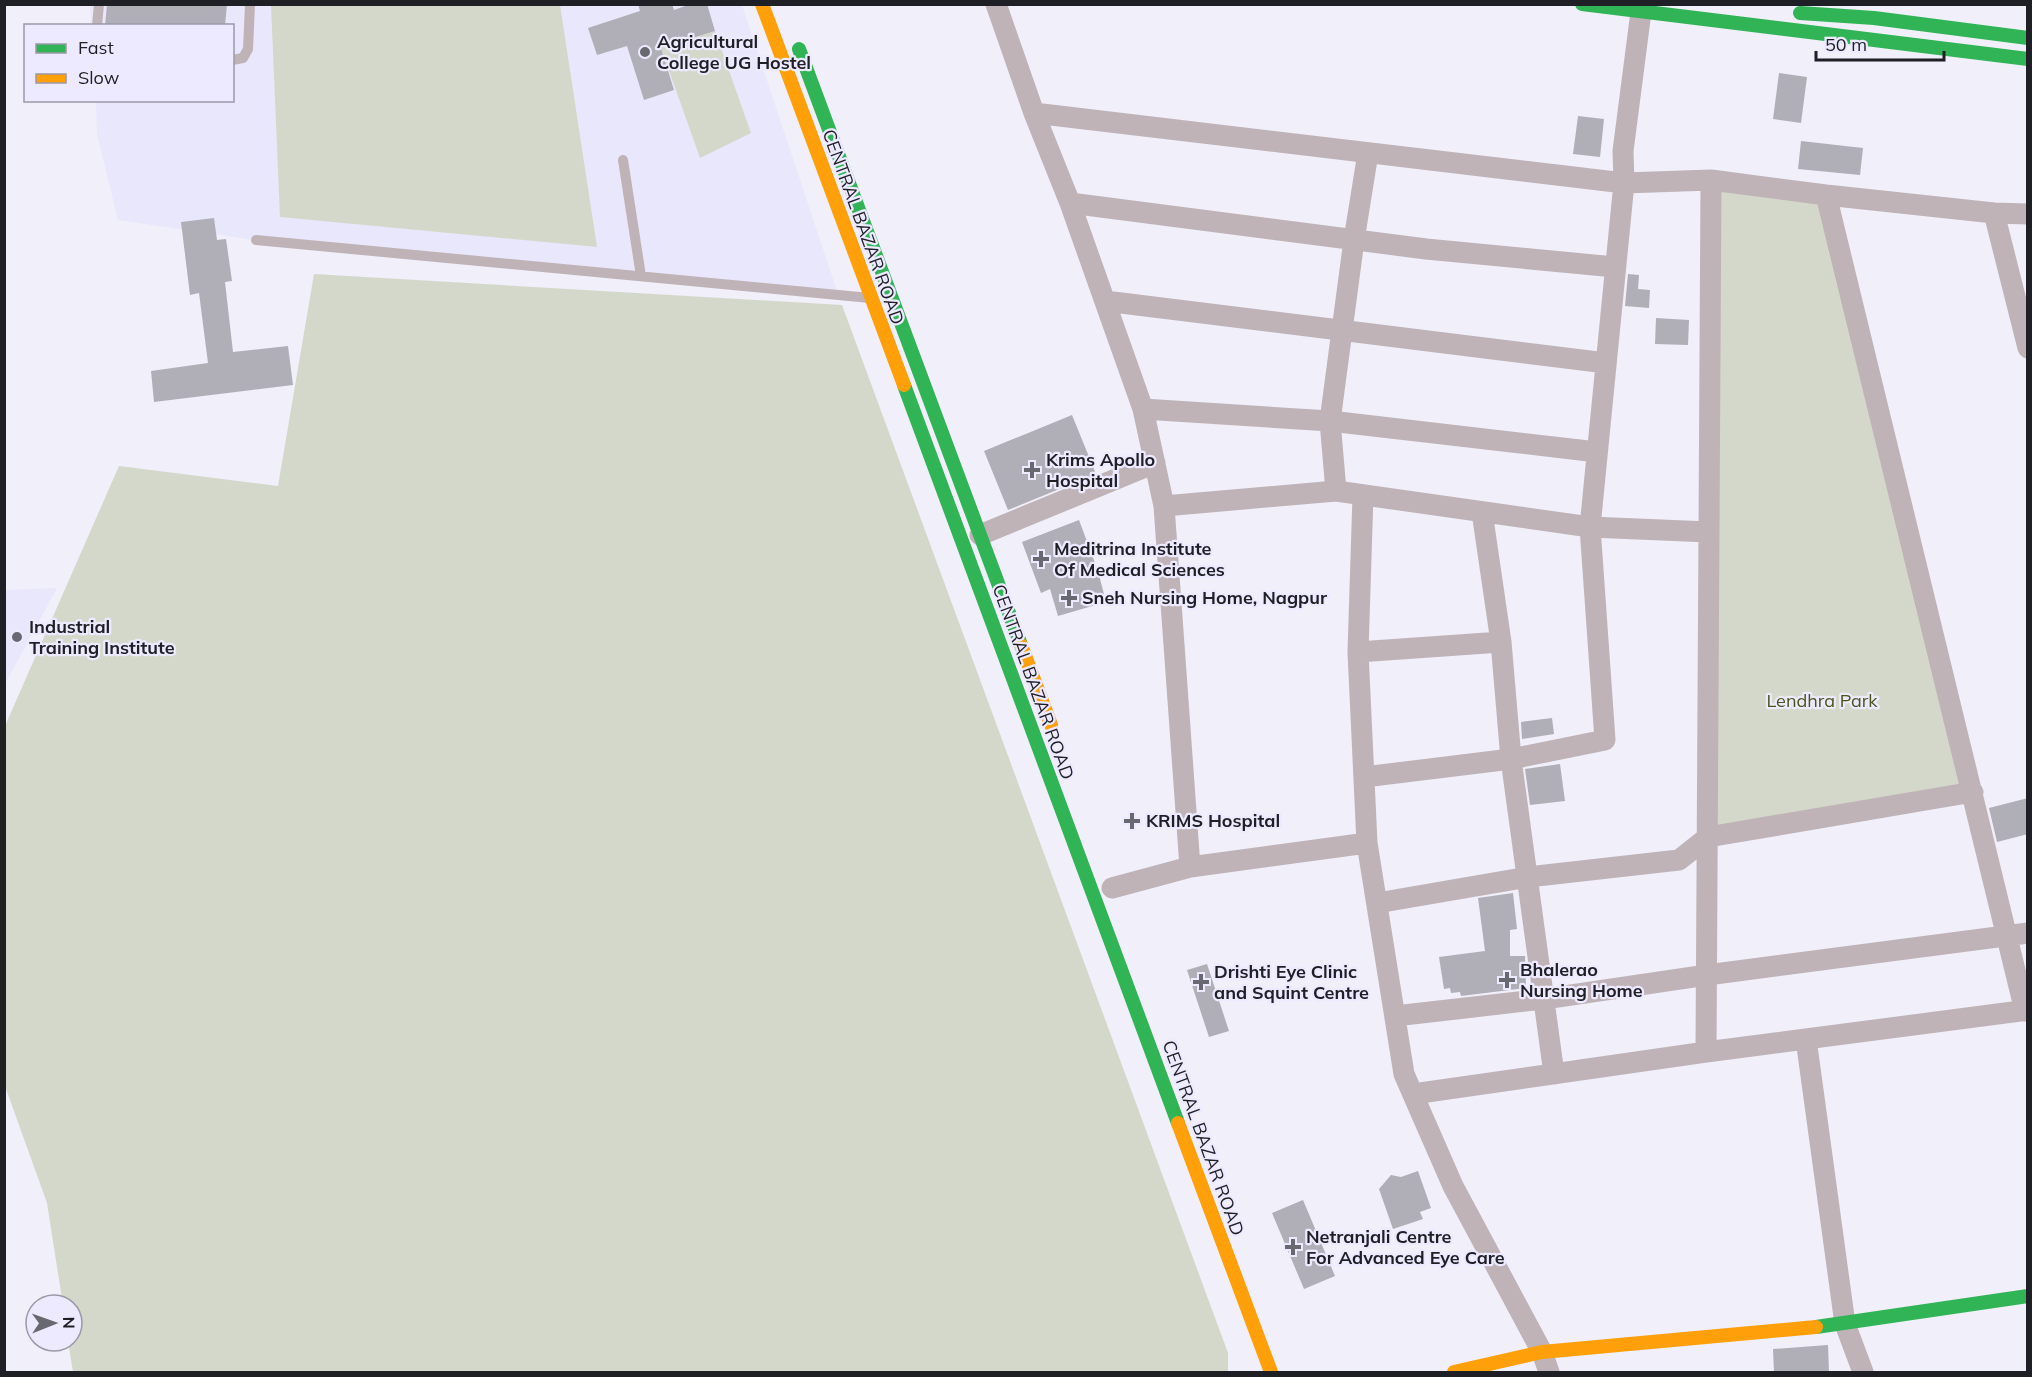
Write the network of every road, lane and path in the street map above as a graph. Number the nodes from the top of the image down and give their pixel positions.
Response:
1 (99, 4) edge
2 (250, 4) edge
3 (762, 4) edge
4 (996, 4) edge
5 (1581, 4) edge
6 (1641, 8) edge
7 (1843, 10) edge
8 (1791, 12) dead end
9 (96, 24) edge
10 (795, 38) dead end
11 (2028, 38) edge
12 (2028, 59) edge
13 (234, 60) edge
14 (1034, 113) junction
15 (1368, 153) junction
16 (623, 160) dead end
17 (1711, 180) junction
18 (1624, 183) junction
19 (1826, 195) junction
20 (1070, 202) junction
21 (1994, 213) junction
22 (2028, 214) edge
23 (256, 240) dead end
24 (1354, 240) junction
25 (1616, 267) junction
26 (640, 276) junction
27 (871, 298) junction
28 (1105, 301) junction
29 (1342, 330) junction
30 (2028, 348) edge
31 (1606, 363) junction
32 (1143, 409) junction
33 (1330, 422) junction
34 (1597, 452) junction
35 (1155, 463) junction
36 (1336, 491) junction
37 (1363, 495) junction
38 (1164, 506) junction
39 (1482, 512) junction
40 (1590, 527) junction
41 (1709, 532) junction
42 (980, 535) junction
43 (1501, 642) junction
44 (1358, 652) junction
45 (1054, 734) dead end
46 (1511, 759) junction
47 (1364, 777) junction
48 (1973, 792) junction
49 (1707, 837) junction
50 (1368, 843) junction
51 (1190, 867) junction
52 (1527, 877) junction
53 (1112, 888) dead end
54 (1377, 903) junction
55 (2017, 934) edge
56 (1707, 975) junction
57 (1544, 999) junction
58 (2026, 1011) edge
59 (1395, 1016) junction
60 (1806, 1039) junction
61 (1706, 1052) junction
62 (1554, 1074) junction
63 (1413, 1094) junction
64 (2028, 1296) edge
65 (1845, 1324) junction
66 (1542, 1352) junction
67 (1271, 1372) edge
68 (1454, 1372) edge
69 (1549, 1372) edge
70 (1863, 1372) edge

1 - 9 lane
2 - 13 lane
3 - 27 main road, CENTRAL BAZAR ROAD
4 - 14 street
5 - 6 main road
6 - 12 main road
6 - 18 street
7 - 8 main road
7 - 11 main road
10 - 42 main road, CENTRAL BAZAR ROAD
14 - 15 street
14 - 20 street
15 - 18 street
15 - 24 street
16 - 26 lane
17 - 18 street
17 - 19 street
17 - 41 street
18 - 25 street
19 - 21 street
19 - 48 street
20 - 24 street
20 - 28 street
21 - 22 street
21 - 30 street
23 - 26 lane
24 - 25 street
24 - 29 street
25 - 31 street
26 - 27 lane
27 - 67 main road, CENTRAL BAZAR ROAD
28 - 29 street
28 - 32 street
29 - 31 street
29 - 33 street
31 - 34 street
32 - 33 street
32 - 35 street
33 - 34 street
33 - 36 street
34 - 40 street
35 - 38 street
35 - 42 street
36 - 37 street
36 - 38 street
37 - 39 street
37 - 44 street
38 - 51 street
39 - 40 street
39 - 43 street
40 - 41 street
40 - 46 street
41 - 49 street
42 - 45 main road, CENTRAL BAZAR ROAD
43 - 44 street
43 - 46 street
44 - 47 street
46 - 47 street
46 - 52 street
47 - 50 street
48 - 49 street
48 - 55 street
49 - 52 street
49 - 56 street
50 - 51 street
50 - 54 street
51 - 53 street
52 - 54 street
52 - 57 street
54 - 59 street
55 - 56 street
55 - 58 street
56 - 57 street
56 - 61 street
57 - 59 street
57 - 62 street
58 - 60 street
59 - 63 street
60 - 61 street
60 - 65 street
61 - 62 street
62 - 63 street
63 - 66 street
64 - 65 main road
65 - 66 main road
65 - 70 street
66 - 68 main road
66 - 69 street

